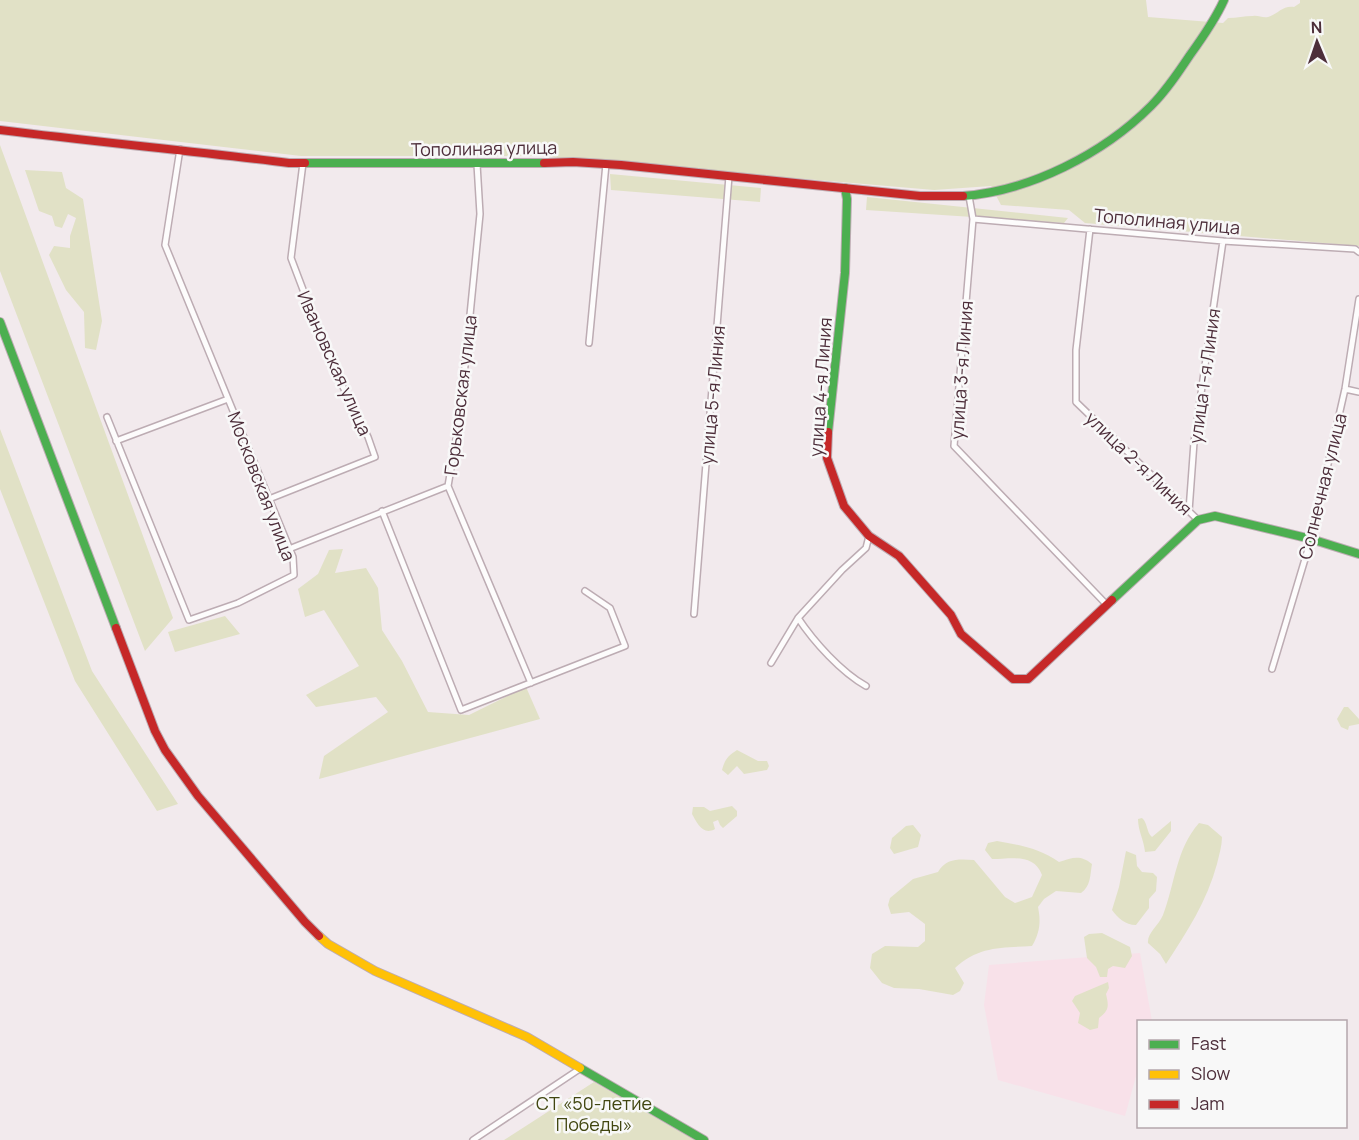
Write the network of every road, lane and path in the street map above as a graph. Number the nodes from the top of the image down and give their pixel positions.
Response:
1 (1224, 0) edge
2 (0, 130) edge
3 (180, 149) junction
4 (303, 164) junction
5 (477, 164) junction
6 (606, 164) junction
7 (729, 176) junction
8 (845, 188) junction
9 (969, 196) junction
10 (973, 219) junction
11 (1090, 229) junction
12 (1223, 241) junction
13 (1359, 252) edge
14 (1359, 299) edge
15 (0, 322) edge
16 (589, 343) dead end
17 (1345, 389) junction
18 (1359, 392) edge
19 (228, 399) junction
20 (107, 417) dead end
21 (116, 441) junction
22 (448, 486) junction
23 (269, 499) junction
24 (382, 511) junction
25 (1189, 511) junction
26 (1198, 520) junction
27 (870, 536) junction
28 (1311, 538) junction
29 (289, 549) junction
30 (1359, 554) edge
31 (585, 591) dead end
32 (1106, 604) junction
33 (694, 614) dead end
34 (798, 618) junction
35 (771, 663) dead end
36 (1272, 669) dead end
37 (531, 683) junction
38 (866, 686) dead end
39 (581, 1068) junction
40 (473, 1140) edge
41 (704, 1140) edge

1 - 9 street, Тополиная улица
2 - 3 street, Тополиная улица
3 - 4 street, Тополиная улица
3 - 19 street, Московская улица
4 - 5 street, Тополиная улица
4 - 23 street, Ивановская улица
5 - 6 street, Тополиная улица
5 - 22 street, Горьковская улица
6 - 7 street, Тополиная улица
6 - 16 street
7 - 8 street, Тополиная улица
7 - 33 street, улица 5-я Линия
8 - 9 street, Тополиная улица
8 - 27 street, улица 4-я Линия
9 - 10 street, улица 3-я Линия
10 - 11 street, Тополиная улица
10 - 32 street, улица 3-я Линия
11 - 12 street, Тополиная улица
11 - 25 street, улица 2-я Линия
12 - 13 street, Тополиная улица
12 - 25 street, улица 1-я Линия
14 - 17 street, Солнечная улица
15 - 39 street
17 - 18 street
17 - 28 street, Солнечная улица
19 - 21 street
19 - 23 street, Московская улица
20 - 21 street, Московская улица
21 - 29 street, Московская улица
22 - 24 street
22 - 37 street, Горьковская улица
23 - 29 street, Московская улица
24 - 29 street
24 - 37 street
25 - 26 street, улица 2-я Линия
26 - 28 street
26 - 32 street
27 - 32 street, улица 4-я Линия
27 - 34 street
28 - 30 street
28 - 36 street, Солнечная улица
31 - 37 street
34 - 35 street
34 - 38 street
39 - 40 street
39 - 41 street

